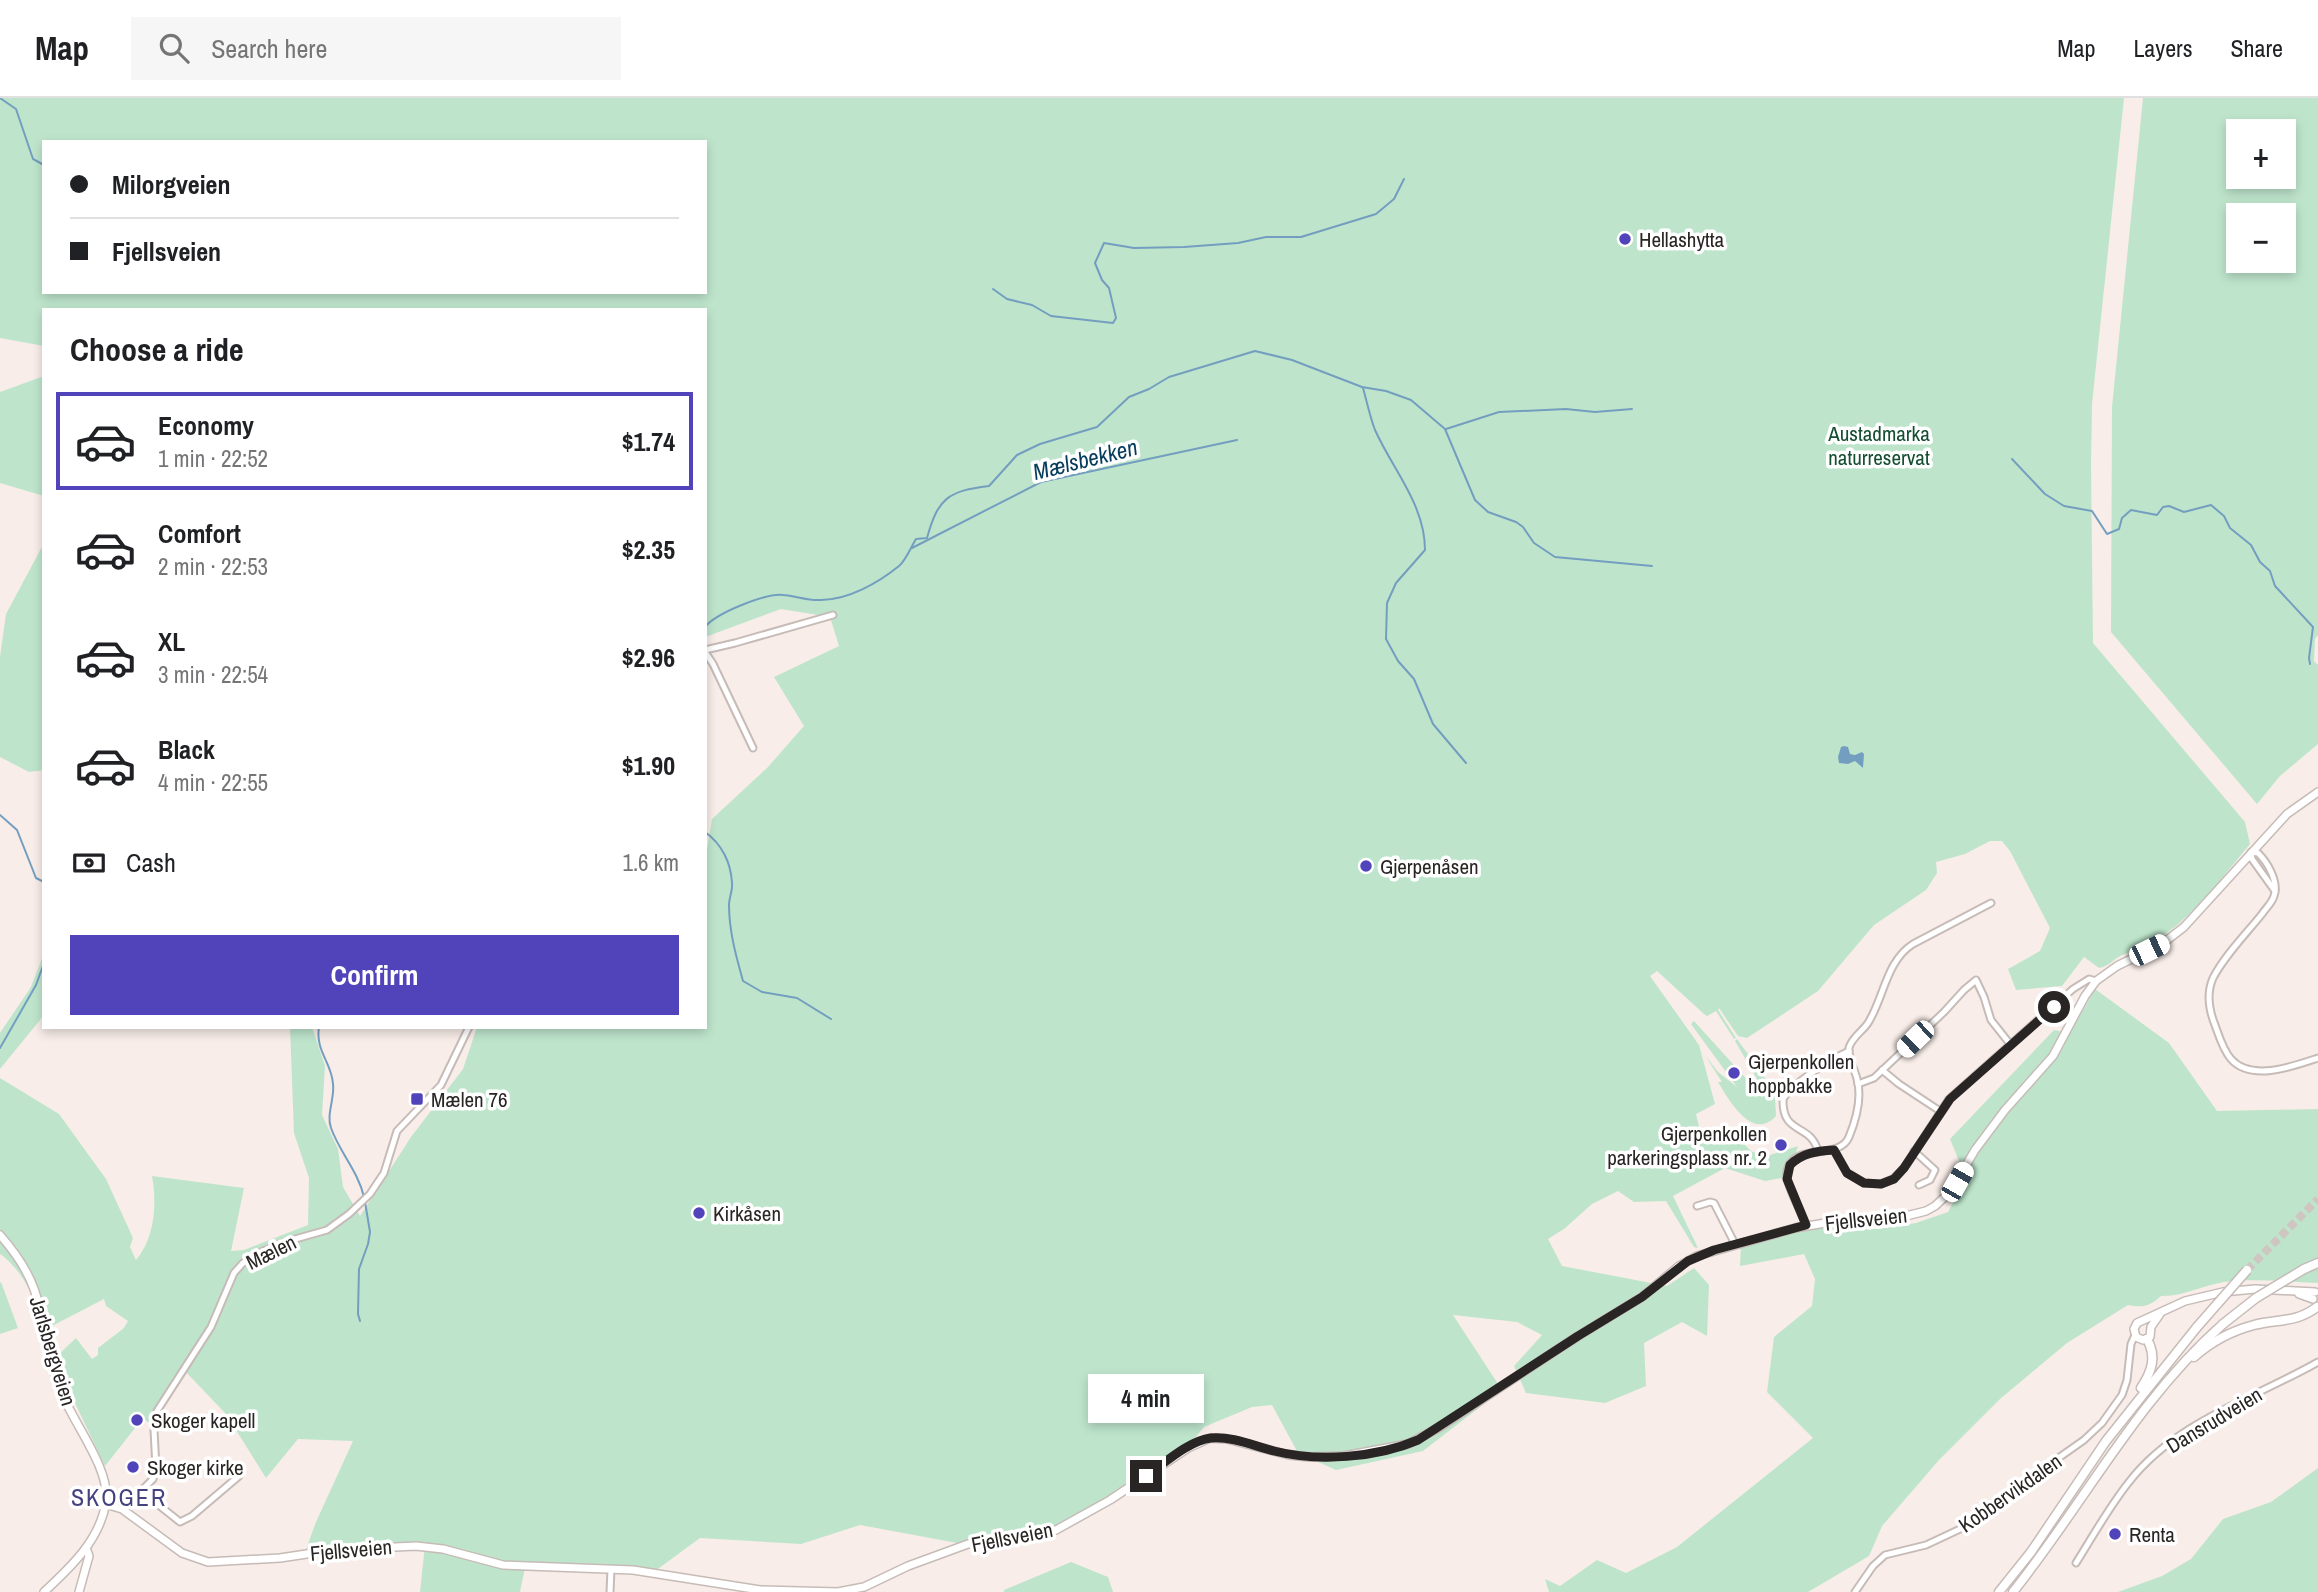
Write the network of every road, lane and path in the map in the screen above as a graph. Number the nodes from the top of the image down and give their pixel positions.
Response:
1 (833, 615) dead end
2 (707, 650) edge
3 (707, 654) edge
4 (753, 747) dead end
5 (2318, 792) edge
6 (2251, 852) junction
7 (1991, 903) dead end
8 (2096, 981) junction
9 (468, 1029) edge
10 (2010, 1044) junction
11 (1849, 1051) junction
12 (2318, 1058) edge
13 (1882, 1070) junction
14 (1858, 1084) junction
15 (1940, 1111) junction
16 (1834, 1150) junction
17 (1818, 1151) junction
18 (1914, 1151) junction
19 (1919, 1185) dead end
20 (1697, 1206) dead end
21 (1806, 1225) junction
22 (0, 1235) edge
23 (1735, 1244) junction
24 (2318, 1263) edge
25 (2247, 1270) tunnel mouth
26 (2316, 1299) edge
27 (2160, 1314) junction
28 (2144, 1321) junction
29 (2151, 1327) junction
30 (2141, 1338) junction
31 (2318, 1362) edge
32 (2155, 1396) junction
33 (2106, 1441) junction
34 (239, 1476) dead end
35 (141, 1491) junction
36 (105, 1504) junction
37 (122, 1509) junction
38 (86, 1548) junction
39 (2076, 1563) dead end
40 (611, 1569) junction
41 (44, 1592) edge
42 (79, 1592) edge
43 (610, 1592) edge
44 (1855, 1592) edge
45 (1998, 1592) edge
46 (2013, 1592) edge

1 - 2 street
3 - 4 street
5 - 6 main road, Fjellsveien
6 - 8 main road, Fjellsveien
6 - 12 street
7 - 11 street
8 - 10 street
8 - 21 main road, Fjellsveien
9 - 35 street, Mælen
10 - 13 street
10 - 15 street
11 - 14 street
11 - 17 street
13 - 14 street
13 - 15 street
14 - 16 street
15 - 18 street
16 - 17 street
16 - 18 street
17 - 21 street
18 - 19 street
20 - 23 street
21 - 23 main road, Fjellsveien
22 - 36 main road, Jarlsbergveien
23 - 40 main road, Fjellsveien
24 - 32 highway, bridge
25 - 33 highway, bridge
26 - 27 main road
26 - 32 highway
27 - 28 main road
27 - 29 main road
28 - 29 main road
28 - 30 main road
29 - 30 main road
30 - 33 highway
30 - 44 street, Kobbervikdalen
31 - 39 street, Dansrudveien
32 - 46 highway
33 - 45 highway
34 - 35 street
35 - 37 street, Mælen
36 - 37 main road, Fjellsveien
36 - 38 main road, Jarlsbergveien
37 - 40 main road, Fjellsveien
38 - 41 main road
38 - 42 main road
40 - 43 street

